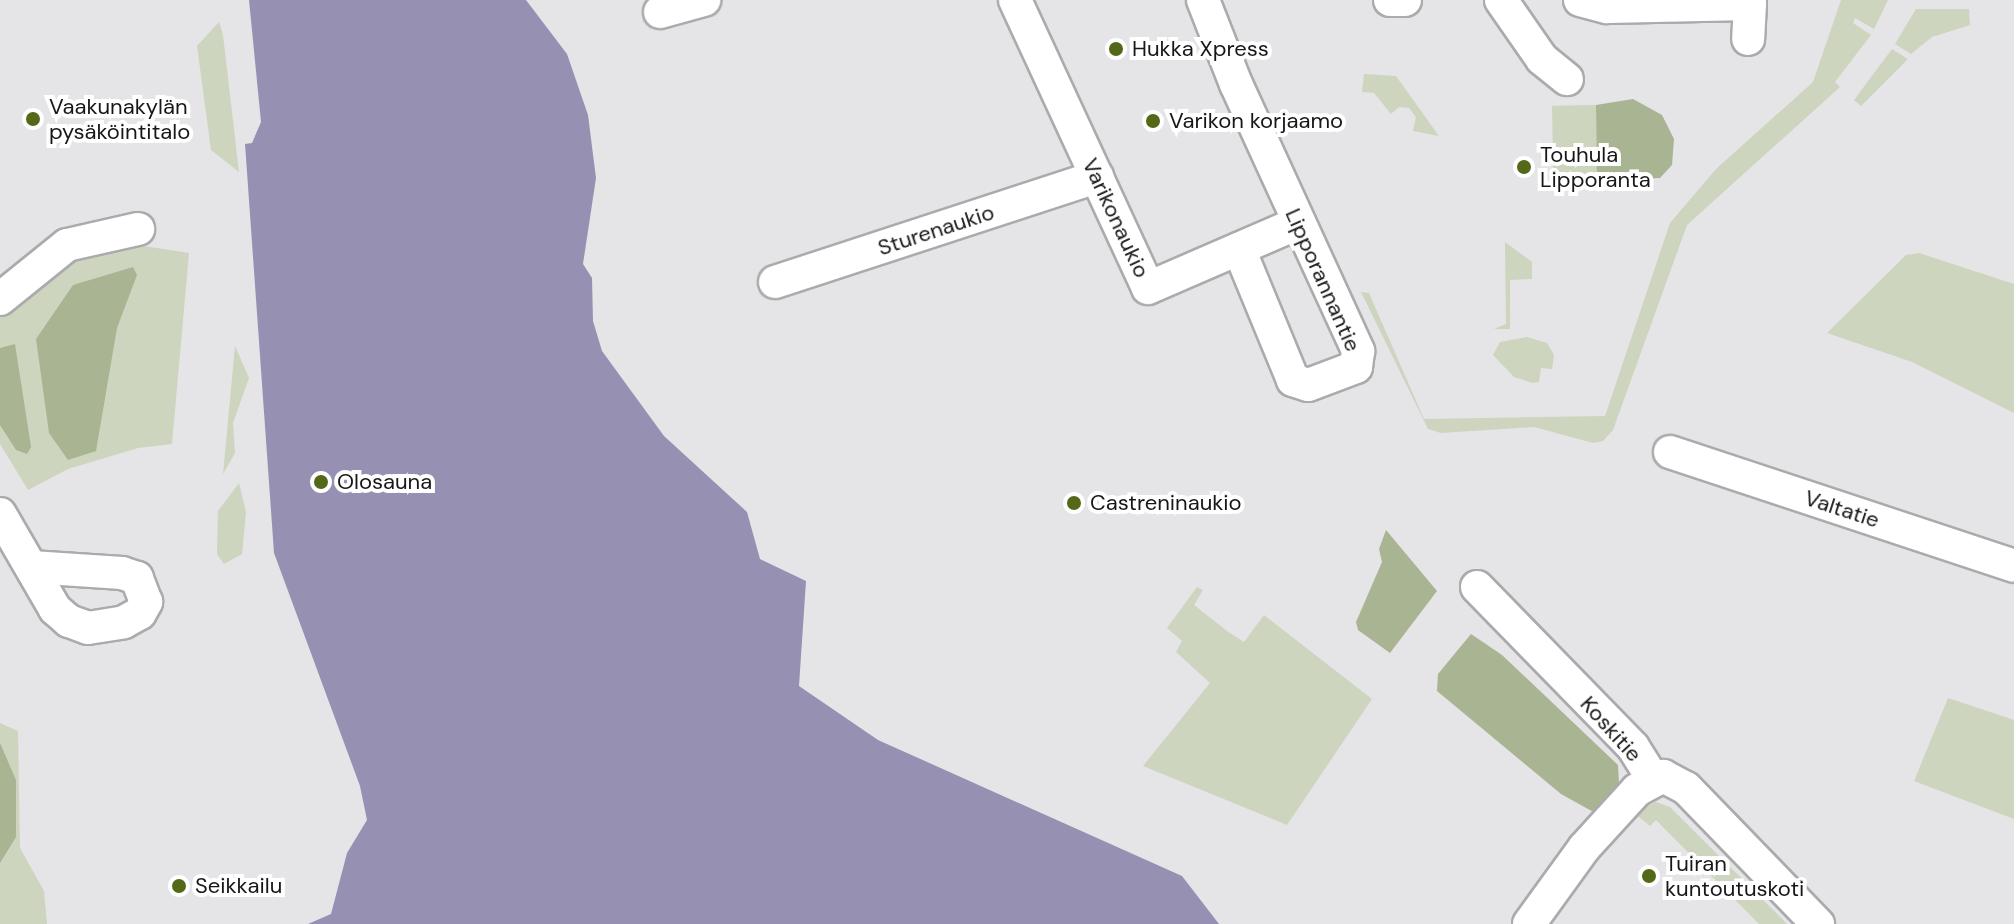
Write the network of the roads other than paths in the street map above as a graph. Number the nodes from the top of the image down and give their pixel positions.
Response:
1 (704, 0) edge
2 (1015, 0) edge
3 (1203, 0) edge
4 (1390, 0) edge
5 (1405, 0) edge
6 (1501, 0) edge
7 (1580, 0) edge
8 (660, 12) dead end
9 (1748, 39) dead end
10 (1567, 79) dead end
11 (1097, 177) junction
12 (1298, 223) junction
13 (138, 229) dead end
14 (1239, 249) junction
15 (775, 282) dead end
16 (0, 299) edge
17 (1670, 452) dead end
18 (0, 514) edge
19 (2014, 566) edge
20 (31, 567) dead end
21 (1477, 587) dead end
22 (1652, 778) junction
23 (1529, 924) edge
24 (1818, 924) edge

1 - 8 street
2 - 11 street, Varikonaukio
3 - 12 street, Lipporannantie
4 - 5 street
6 - 10 street
7 - 9 street
11 - 14 street, Varikonaukio
11 - 15 street, Sturenaukio
12 - 14 street, Varikonaukio
12 - 14 street, Lipporannantie
13 - 16 street
17 - 19 street, Valtatie
18 - 20 street
21 - 22 street, Koskitie
22 - 23 street
22 - 24 street, Koskitie

